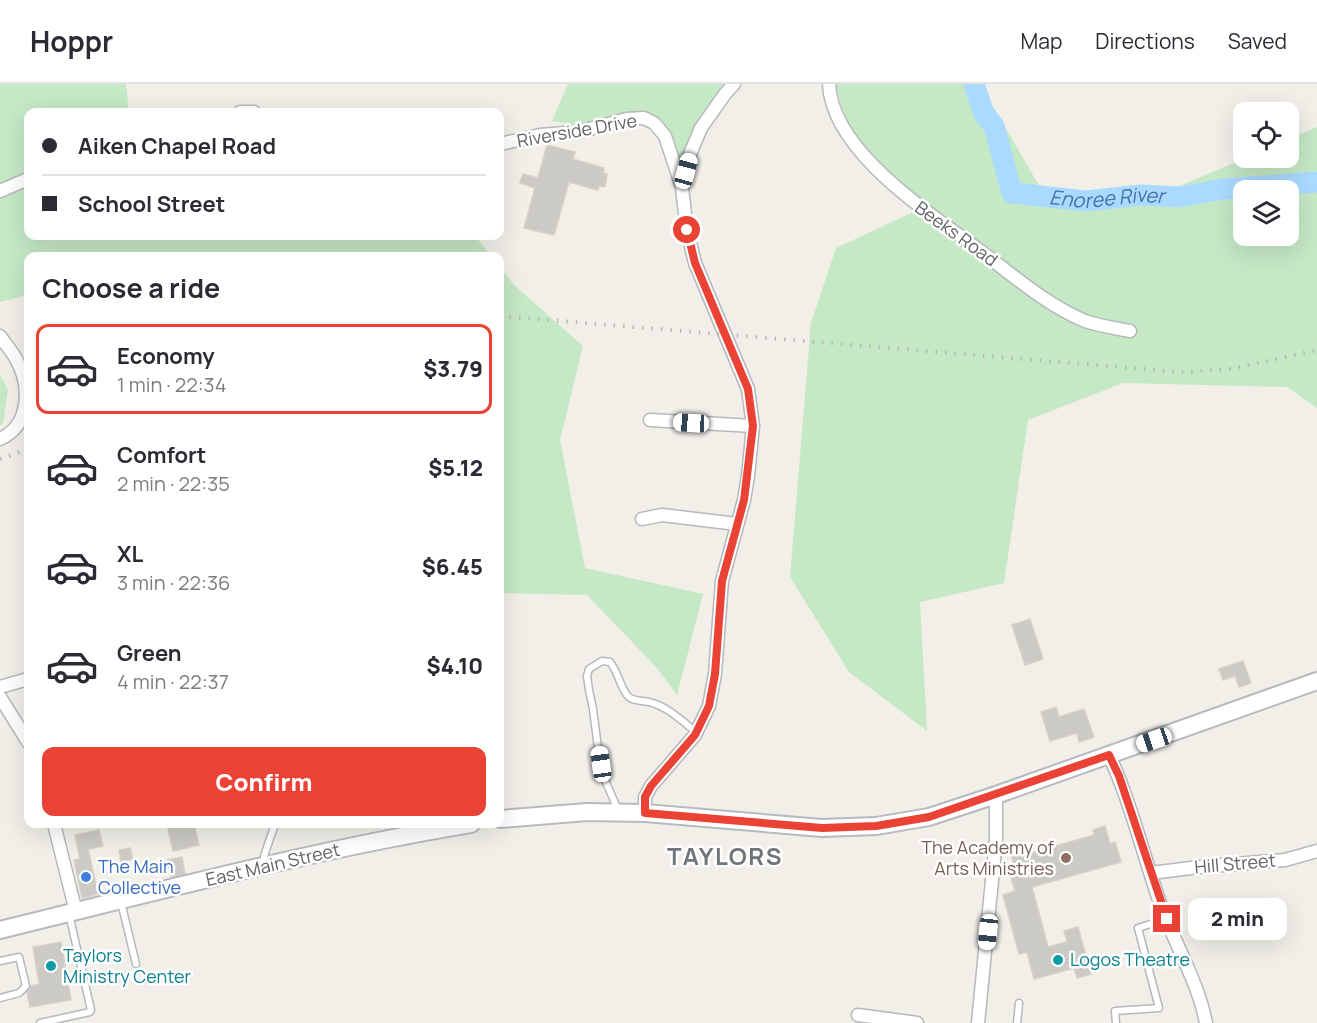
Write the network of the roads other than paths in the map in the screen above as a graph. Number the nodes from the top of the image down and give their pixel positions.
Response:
1 (734, 84) edge
2 (829, 84) edge
3 (504, 143) edge
4 (24, 181) edge
5 (682, 188) junction
6 (0, 190) edge
7 (1130, 331) dead end
8 (0, 336) edge
9 (24, 382) edge
10 (24, 408) edge
11 (650, 420) dead end
12 (753, 426) junction
13 (0, 439) edge
14 (642, 519) dead end
15 (737, 524) junction
16 (24, 680) edge
17 (0, 687) edge
18 (1314, 687) edge
19 (0, 697) edge
20 (696, 732) junction
21 (24, 736) edge
22 (1109, 755) junction
23 (996, 795) junction
24 (619, 813) junction
25 (645, 813) junction
26 (504, 819) edge
27 (55, 828) edge
28 (274, 828) edge
29 (431, 828) edge
30 (1317, 851) edge
31 (266, 867) junction
32 (1151, 873) junction
33 (121, 901) junction
34 (72, 912) junction
35 (1167, 919) junction
36 (0, 930) edge
37 (0, 962) edge
38 (136, 964) dead end
39 (0, 998) edge
40 (1020, 1003) dead end
41 (858, 1015) dead end
42 (40, 1023) edge
43 (917, 1023) edge
44 (978, 1023) edge
45 (1017, 1023) edge
46 (1116, 1023) edge
47 (1206, 1023) edge

1 - 5 street
2 - 7 street, Beeks Road
3 - 5 street, Riverside Drive
4 - 6 street
5 - 12 street
8 - 9 street
10 - 13 street
11 - 12 street
12 - 15 street
14 - 15 street
15 - 20 street
16 - 17 street
18 - 22 street
19 - 21 street
20 - 24 lane
20 - 25 street
22 - 23 street
22 - 32 street
23 - 25 street
23 - 44 street
24 - 25 street
24 - 26 street
27 - 34 street
28 - 31 lane
29 - 31 street, East Main Street
30 - 32 street, Hill Street
31 - 33 street, East Main Street
32 - 35 street
33 - 34 street, East Main Street
33 - 38 lane
34 - 36 street, East Main Street
34 - 42 lane
35 - 46 lane
35 - 47 street
37 - 39 lane
40 - 45 lane
41 - 43 street

